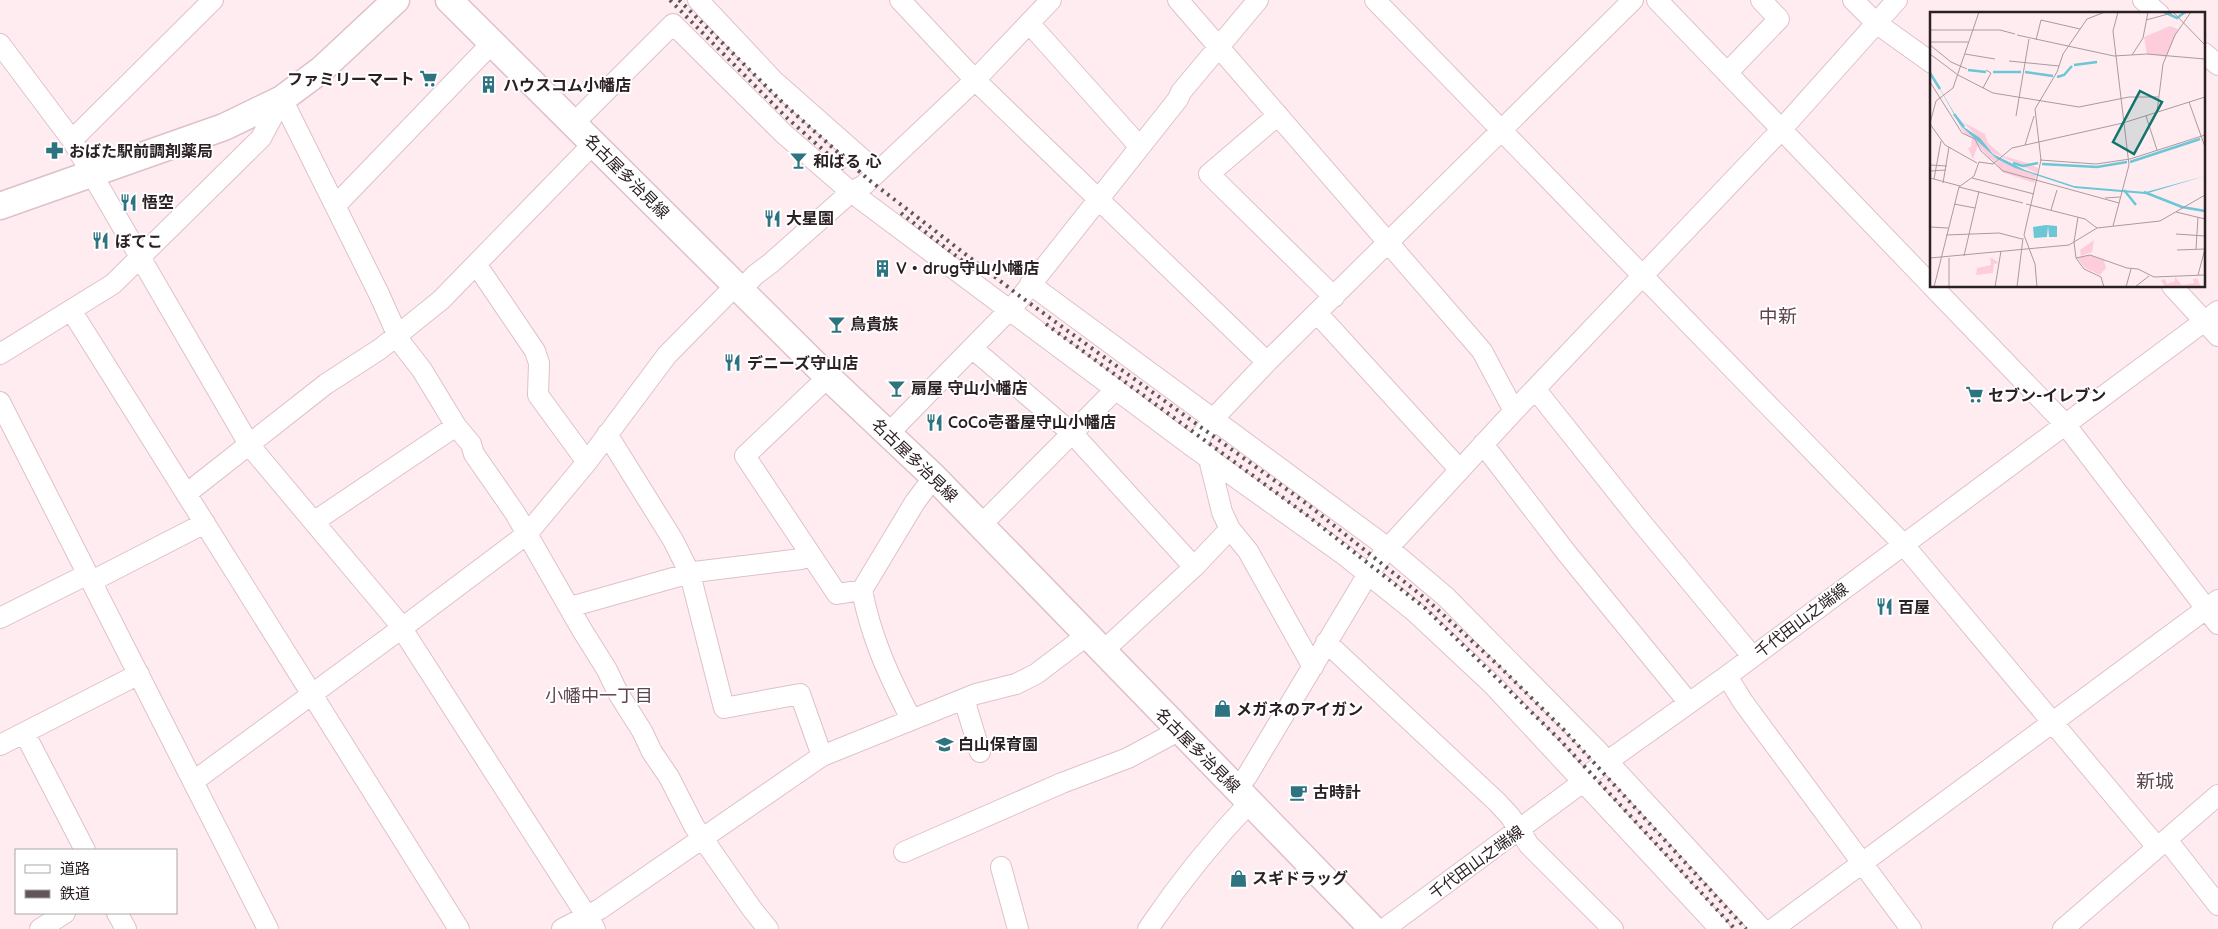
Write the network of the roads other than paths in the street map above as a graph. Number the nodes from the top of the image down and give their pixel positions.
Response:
1 (213, 0) edge
2 (396, 0) edge
3 (449, 0) edge
4 (698, 0) edge
5 (900, 0) edge
6 (1051, 0) edge
7 (1178, 0) edge
8 (1258, 0) edge
9 (1375, 0) edge
10 (1633, 0) edge
11 (1657, 0) edge
12 (1761, 0) edge
13 (1853, 0) edge
14 (1897, 0) edge
15 (2143, 0) edge
16 (2157, 12) edge
17 (1029, 23) junction
18 (1876, 23) junction
19 (492, 43) junction
20 (0, 46) edge
21 (1219, 48) junction
22 (2206, 55) edge
23 (1930, 63) edge
24 (2218, 65) edge
25 (1727, 73) junction
26 (975, 80) junction
27 (282, 99) junction
28 (1278, 115) junction
29 (574, 123) junction
30 (1502, 130) junction
31 (1782, 130) junction
32 (72, 140) junction
33 (594, 143) junction
34 (1140, 147) junction
35 (876, 172) junction
36 (91, 174) junction
37 (851, 192) junction
38 (1099, 200) junction
39 (336, 205) junction
40 (0, 206) edge
41 (1388, 243) junction
42 (140, 258) junction
43 (476, 264) junction
44 (1644, 277) junction
45 (1030, 284) junction
46 (1930, 284) edge
47 (739, 288) junction
48 (1934, 288) edge
49 (2175, 288) edge
50 (1334, 297) junction
51 (1009, 309) junction
52 (72, 310) junction
53 (1317, 313) junction
54 (2211, 316) edge
55 (397, 336) junction
56 (2218, 336) edge
57 (972, 348) junction
58 (0, 354) edge
59 (1267, 362) junction
60 (828, 377) junction
61 (1116, 389) junction
62 (1536, 390) junction
63 (0, 402) edge
64 (1514, 411) junction
65 (1214, 418) junction
66 (2065, 424) junction
67 (456, 426) junction
68 (889, 433) junction
69 (607, 434) junction
70 (1073, 434) junction
71 (1484, 444) junction
72 (250, 446) junction
73 (1200, 451) junction
74 (587, 462) junction
75 (1460, 470) junction
76 (934, 477) junction
77 (186, 494) junction
78 (315, 521) junction
79 (204, 523) junction
80 (980, 526) junction
81 (1230, 529) junction
82 (527, 534) junction
83 (1903, 544) junction
84 (1388, 548) junction
85 (811, 555) junction
86 (1194, 567) junction
87 (690, 574) junction
88 (1368, 574) junction
89 (90, 578) junction
90 (862, 590) junction
91 (570, 607) junction
92 (2214, 610) edge
93 (0, 618) edge
94 (402, 628) junction
95 (1326, 642) junction
96 (1094, 644) junction
97 (1752, 656) junction
98 (1313, 667) junction
99 (139, 674) junction
100 (1726, 676) junction
101 (313, 694) junction
102 (964, 699) junction
103 (1689, 703) junction
104 (911, 719) junction
105 (2053, 721) junction
106 (1178, 731) junction
107 (8, 737) edge
108 (980, 752) dead end
109 (822, 756) junction
110 (1608, 761) junction
111 (194, 781) junction
112 (1583, 782) junction
113 (1243, 795) junction
114 (2218, 795) edge
115 (1519, 830) junction
116 (703, 838) junction
117 (2162, 843) junction
118 (84, 849) edge
119 (904, 852) dead end
120 (1862, 862) junction
121 (1001, 868) dead end
122 (2218, 905) edge
123 (63, 914) edge
124 (118, 914) edge
125 (591, 923) edge
126 (40, 929) edge
127 (126, 929) edge
128 (268, 929) edge
129 (459, 929) edge
130 (562, 929) edge
131 (768, 929) edge
132 (1018, 929) edge
133 (1148, 929) edge
134 (1373, 929) edge
135 (1384, 929) edge
136 (1613, 929) edge
137 (1720, 929) edge
138 (1762, 929) edge
139 (1773, 929) edge
140 (1912, 929) edge
141 (2063, 929) edge

1 - 32 street
2 - 27 main road
3 - 19 main road, 名古屋多治見線
4 - 35 street
5 - 26 street
6 - 17 street
7 - 21 street
8 - 21 street
9 - 30 street
10 - 30 street
11 - 25 street
12 - 25 street
13 - 18 street
14 - 18 street
15 - 16 street
17 - 26 street
17 - 34 street
18 - 23 street
18 - 31 street
19 - 29 main road, 名古屋多治見線
19 - 39 street
20 - 32 street
21 - 28 street
21 - 34 street
22 - 24 street
25 - 31 street
26 - 35 street
26 - 38 street
27 - 36 main road
27 - 39 street
27 - 42 street
28 - 41 street
28 - 50 street
29 - 33 main road, 名古屋多治見線
29 - 37 street
30 - 41 street
30 - 44 street
31 - 44 street
31 - 46 street
32 - 36 street
33 - 43 street
33 - 47 main road, 名古屋多治見線
34 - 38 street
35 - 37 street
36 - 40 main road
36 - 42 street
37 - 47 street
37 - 51 street
38 - 45 street
38 - 59 street
39 - 55 street
41 - 50 street
41 - 64 street
42 - 52 street
42 - 72 street
43 - 55 street
43 - 74 street
44 - 62 street
44 - 83 street
45 - 51 street
45 - 65 street
47 - 60 main road, 名古屋多治見線
47 - 69 street
48 - 66 street
49 - 54 street
50 - 53 street
51 - 57 street
51 - 61 street
52 - 58 street
52 - 77 street
53 - 59 street
53 - 75 street
54 - 56 street
54 - 66 street, 千代田山之端線
55 - 67 street
55 - 72 street
57 - 68 street
57 - 70 street
59 - 65 street
60 - 68 main road, 名古屋多治見線
60 - 85 street
61 - 70 street
61 - 73 street
62 - 64 street
62 - 97 street
63 - 89 street
64 - 71 street
65 - 73 street
65 - 84 street
66 - 83 street, 千代田山之端線
66 - 92 street
67 - 78 street
67 - 82 street
68 - 76 main road, 名古屋多治見線
69 - 74 street
69 - 87 street
70 - 80 street
70 - 86 street
71 - 75 street
71 - 103 street
72 - 77 street
72 - 78 street
73 - 81 street
73 - 88 street
74 - 82 street
75 - 84 street
76 - 80 main road, 名古屋多治見線
76 - 90 street
77 - 79 street
78 - 94 street
79 - 89 street
79 - 101 street
80 - 96 main road, 名古屋多治見線
81 - 86 street
81 - 98 street
82 - 91 street
82 - 94 street
83 - 97 street, 千代田山之端線
83 - 105 street
84 - 88 street
84 - 110 street
85 - 87 street
85 - 90 street
86 - 96 street
87 - 91 street
87 - 109 street
88 - 95 street
88 - 112 street
89 - 93 street
89 - 99 street
90 - 104 street
91 - 116 street
92 - 105 street
94 - 101 street
94 - 125 street
95 - 98 street
95 - 115 street
96 - 102 street
96 - 106 main road, 名古屋多治見線
97 - 100 street, 千代田山之端線
98 - 113 street
99 - 107 street
99 - 111 street
100 - 103 street, 千代田山之端線
100 - 120 street
101 - 111 street
101 - 129 street
102 - 104 street
102 - 108 street
103 - 110 street, 千代田山之端線
104 - 109 street
105 - 117 street
105 - 120 street
106 - 113 main road, 名古屋多治見線
106 - 119 street
107 - 118 street
109 - 116 street
110 - 112 street, 千代田山之端線
110 - 138 street
111 - 128 street
112 - 115 street, 千代田山之端線
112 - 137 street
113 - 133 street
113 - 134 main road, 名古屋多治見線
114 - 117 street
115 - 135 street, 千代田山之端線
115 - 136 street
116 - 125 street
116 - 131 street
117 - 122 street
117 - 141 street
120 - 139 street
120 - 140 street
121 - 132 street
123 - 126 street
124 - 127 street
125 - 130 street

